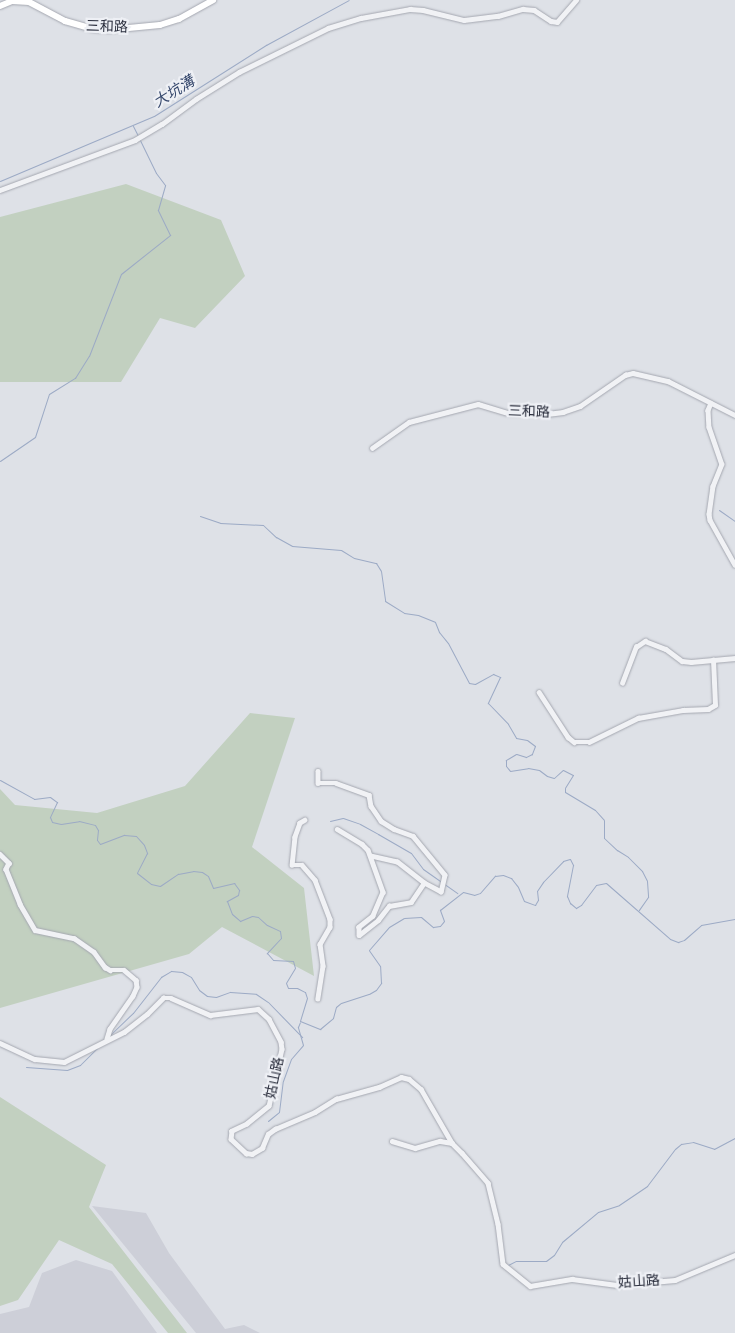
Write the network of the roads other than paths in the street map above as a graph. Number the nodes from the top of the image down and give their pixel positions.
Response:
1 (213, 0) edge
2 (576, 0) edge
3 (0, 6) edge
4 (0, 190) edge
5 (711, 402) junction
6 (735, 415) edge
7 (372, 448) dead end
8 (735, 565) edge
9 (735, 658) edge
10 (714, 660) junction
11 (622, 683) dead end
12 (539, 692) dead end
13 (318, 771) dead end
14 (305, 820) dead end
15 (337, 829) dead end
16 (0, 854) edge
17 (371, 856) junction
18 (424, 883) junction
19 (318, 999) dead end
20 (107, 1039) junction
21 (0, 1043) edge
22 (392, 1141) dead end
23 (452, 1143) junction
24 (735, 1254) edge

1 - 3 main road, 三和路
2 - 4 street
5 - 6 street, 三和路
5 - 7 street, 三和路
5 - 8 street
9 - 10 street
10 - 11 street
10 - 12 street
13 - 18 street
14 - 19 street
15 - 17 street
16 - 20 street
17 - 18 street
17 - 18 street
20 - 21 street
20 - 23 street, 姑山路
22 - 23 street
23 - 24 street, 姑山路

